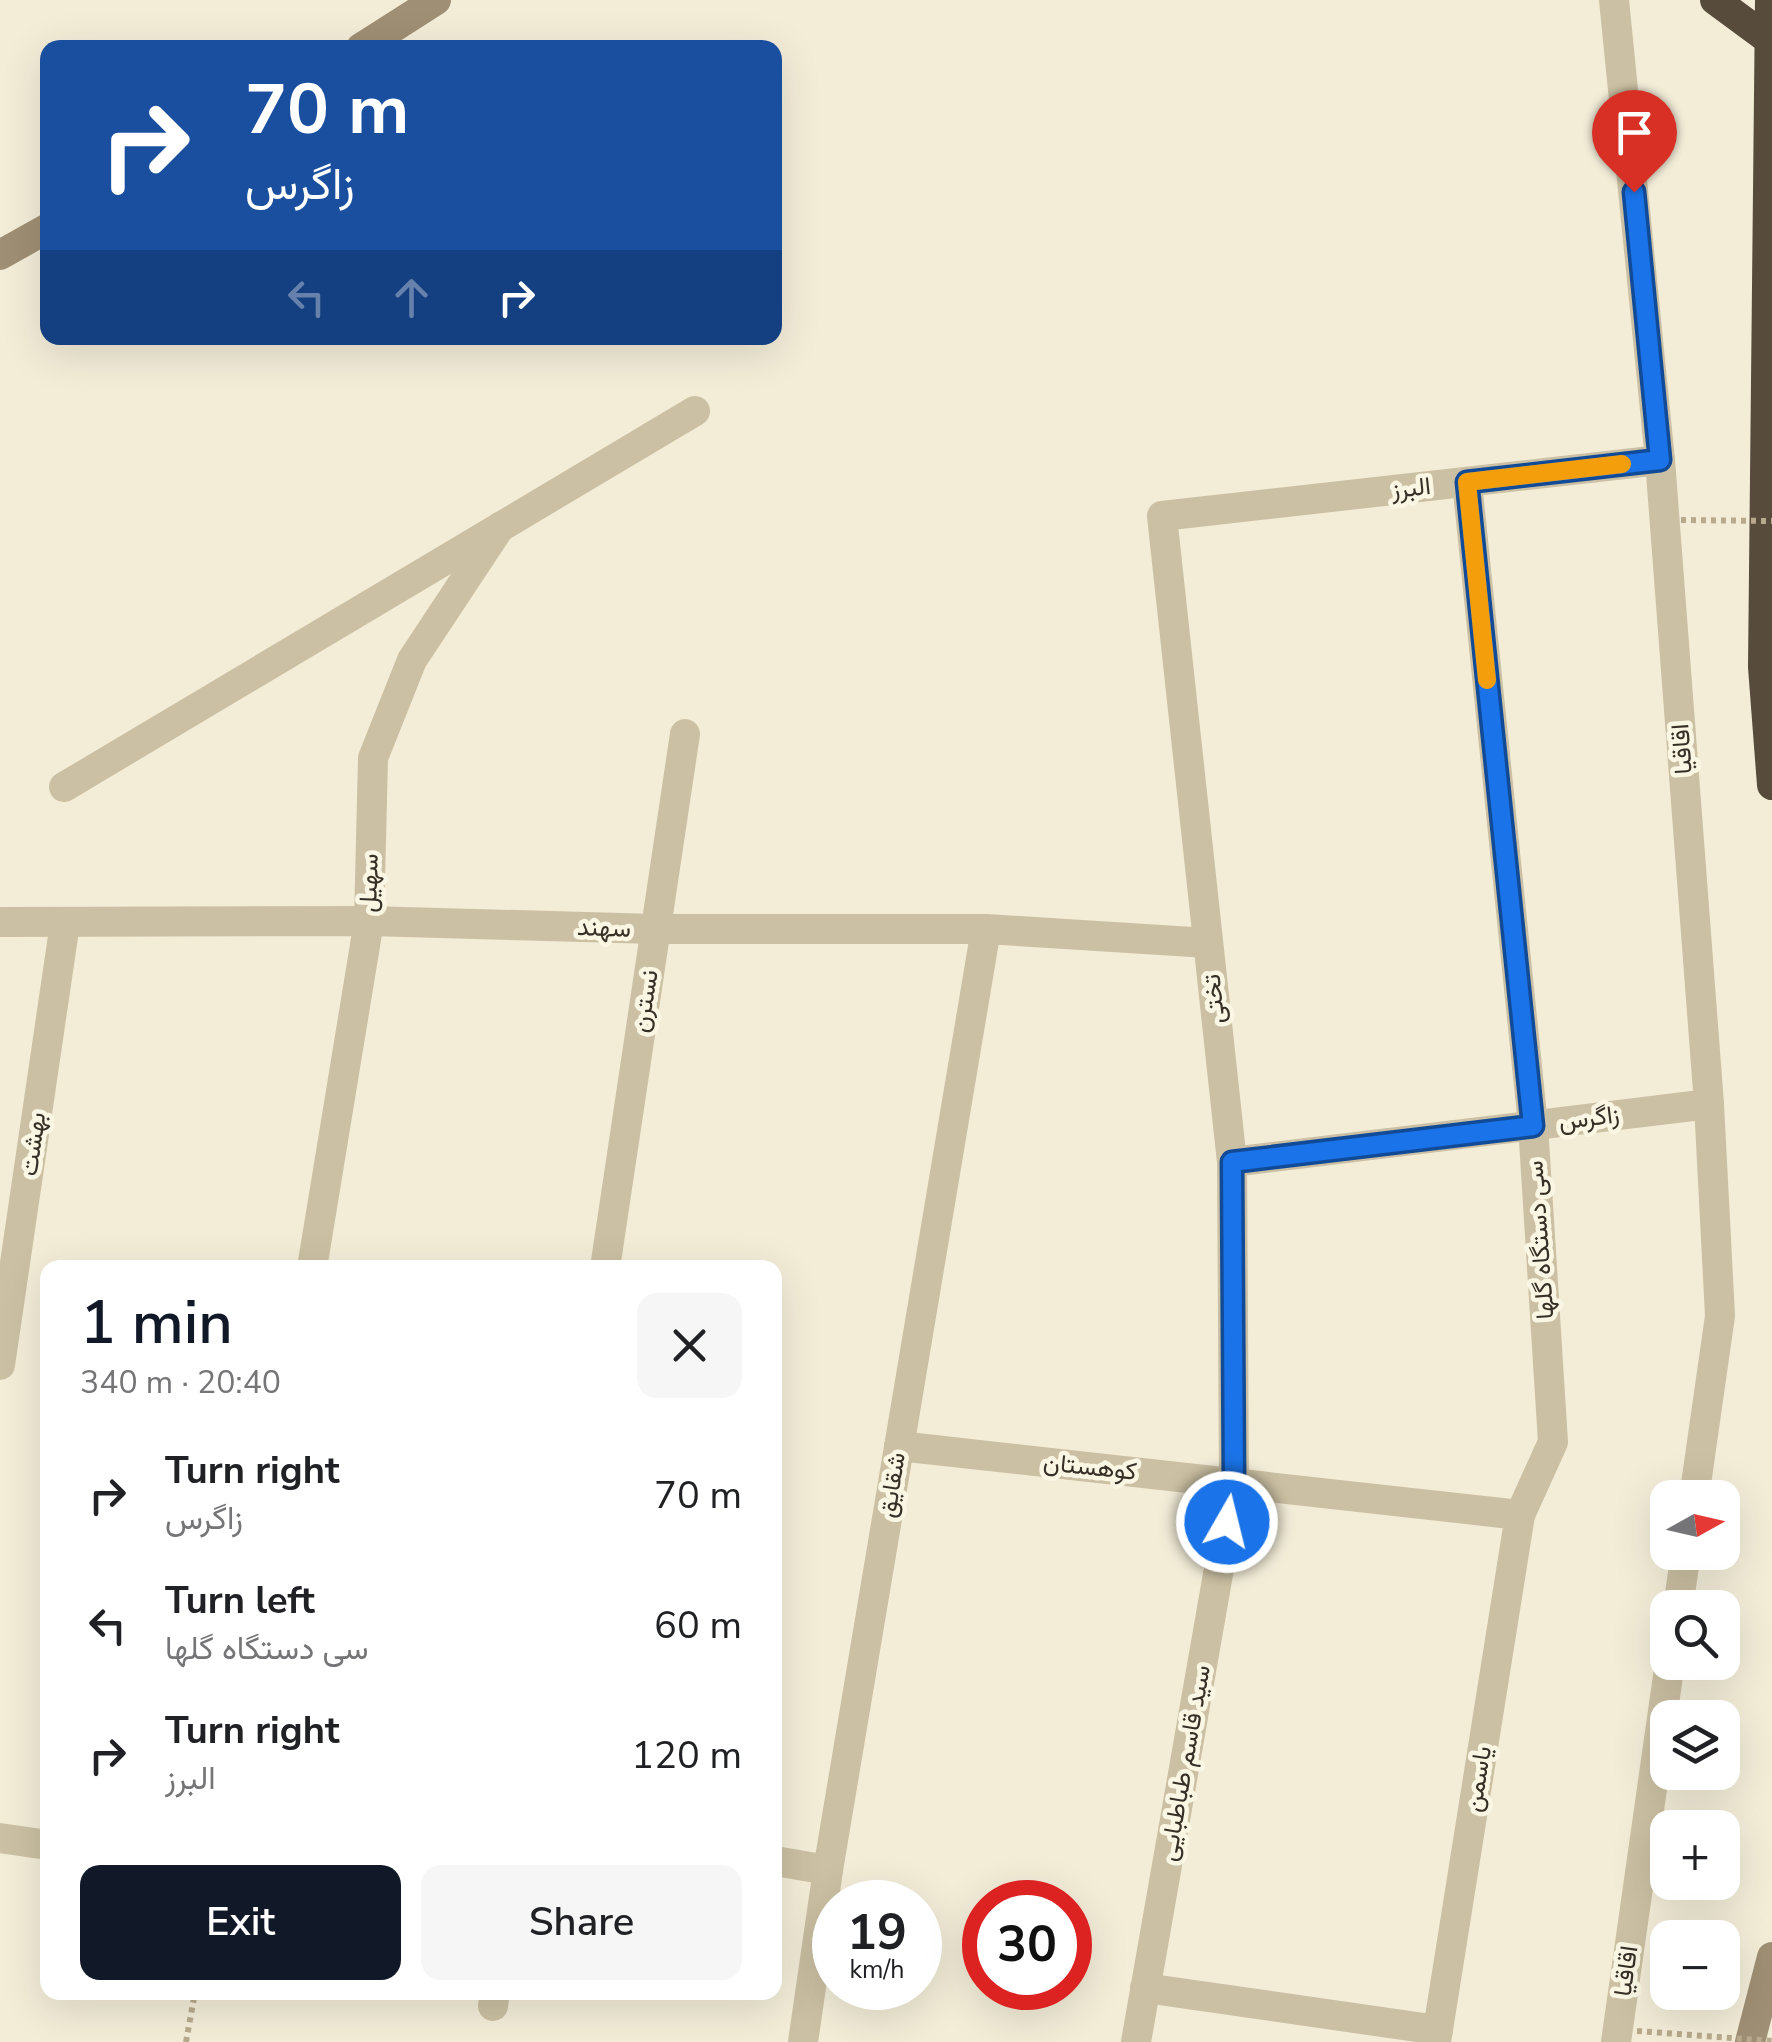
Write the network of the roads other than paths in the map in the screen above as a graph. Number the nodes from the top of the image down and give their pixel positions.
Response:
1 (436, 0) edge
2 (1614, 0) edge
3 (1715, 0) edge
4 (1770, 0) edge
5 (374, 40) edge
6 (1772, 42) edge
7 (40, 233) edge
8 (0, 256) edge
9 (695, 411) dead end
10 (1660, 460) junction
11 (1467, 482) junction
12 (1162, 516) joint
13 (500, 527) junction
14 (685, 734) dead end
15 (1772, 784) edge
16 (64, 787) dead end
17 (368, 921) junction
18 (0, 922) edge
19 (65, 923) junction
20 (656, 929) junction
21 (986, 929) junction
22 (1208, 943) junction
23 (1709, 1104) junction
24 (1533, 1126) junction
25 (1232, 1162) junction
26 (313, 1260) edge
27 (606, 1260) edge
28 (0, 1365) edge
29 (898, 1446) junction
30 (1697, 1480) edge
31 (1234, 1484) junction
32 (1520, 1515) junction
33 (1668, 1680) edge
34 (0, 1838) edge
35 (40, 1844) edge
36 (782, 1862) edge
37 (828, 1870) junction
38 (1772, 1957) edge
39 (1145, 1988) junction
40 (1436, 2036) edge
41 (1626, 2036) edge
42 (804, 2042) edge
43 (1136, 2042) edge
44 (1750, 2042) edge

1 - 5 street
2 - 10 street, اقاقیا
3 - 6 highway, bridge
4 - 15 highway
7 - 8 street
9 - 13 street
10 - 11 street, البرز
10 - 23 street, اقاقیا
11 - 12 street, البرز
11 - 24 street, سی دستگاه گلها
12 - 22 street, تختی
13 - 16 street
13 - 17 street, سهیل
14 - 20 street, نسترن
17 - 19 street, سهند
17 - 20 street, سهند
17 - 26 street, سهیل
18 - 19 street, سهند
19 - 28 street, بهشت
20 - 21 street, سهند
20 - 27 street, نسترن
21 - 22 street, سهند
21 - 29 street, شقایق
22 - 25 street, تختی
23 - 24 street, زاگرس
23 - 30 street, اقاقیا
24 - 25 street, زاگرس
24 - 32 street, سی دستگاه گلها
25 - 31 street, تختی
29 - 31 street, کوهستان
29 - 37 street, شقایق
31 - 32 street, کوهستان
31 - 39 street, سید قاسم طباطبایی
32 - 40 street, یاسمن
33 - 41 street, اقاقیا
34 - 35 street
36 - 37 street
37 - 42 street, شقایق
38 - 44 street
39 - 40 street
39 - 43 street, سید قاسم طباطبایی

